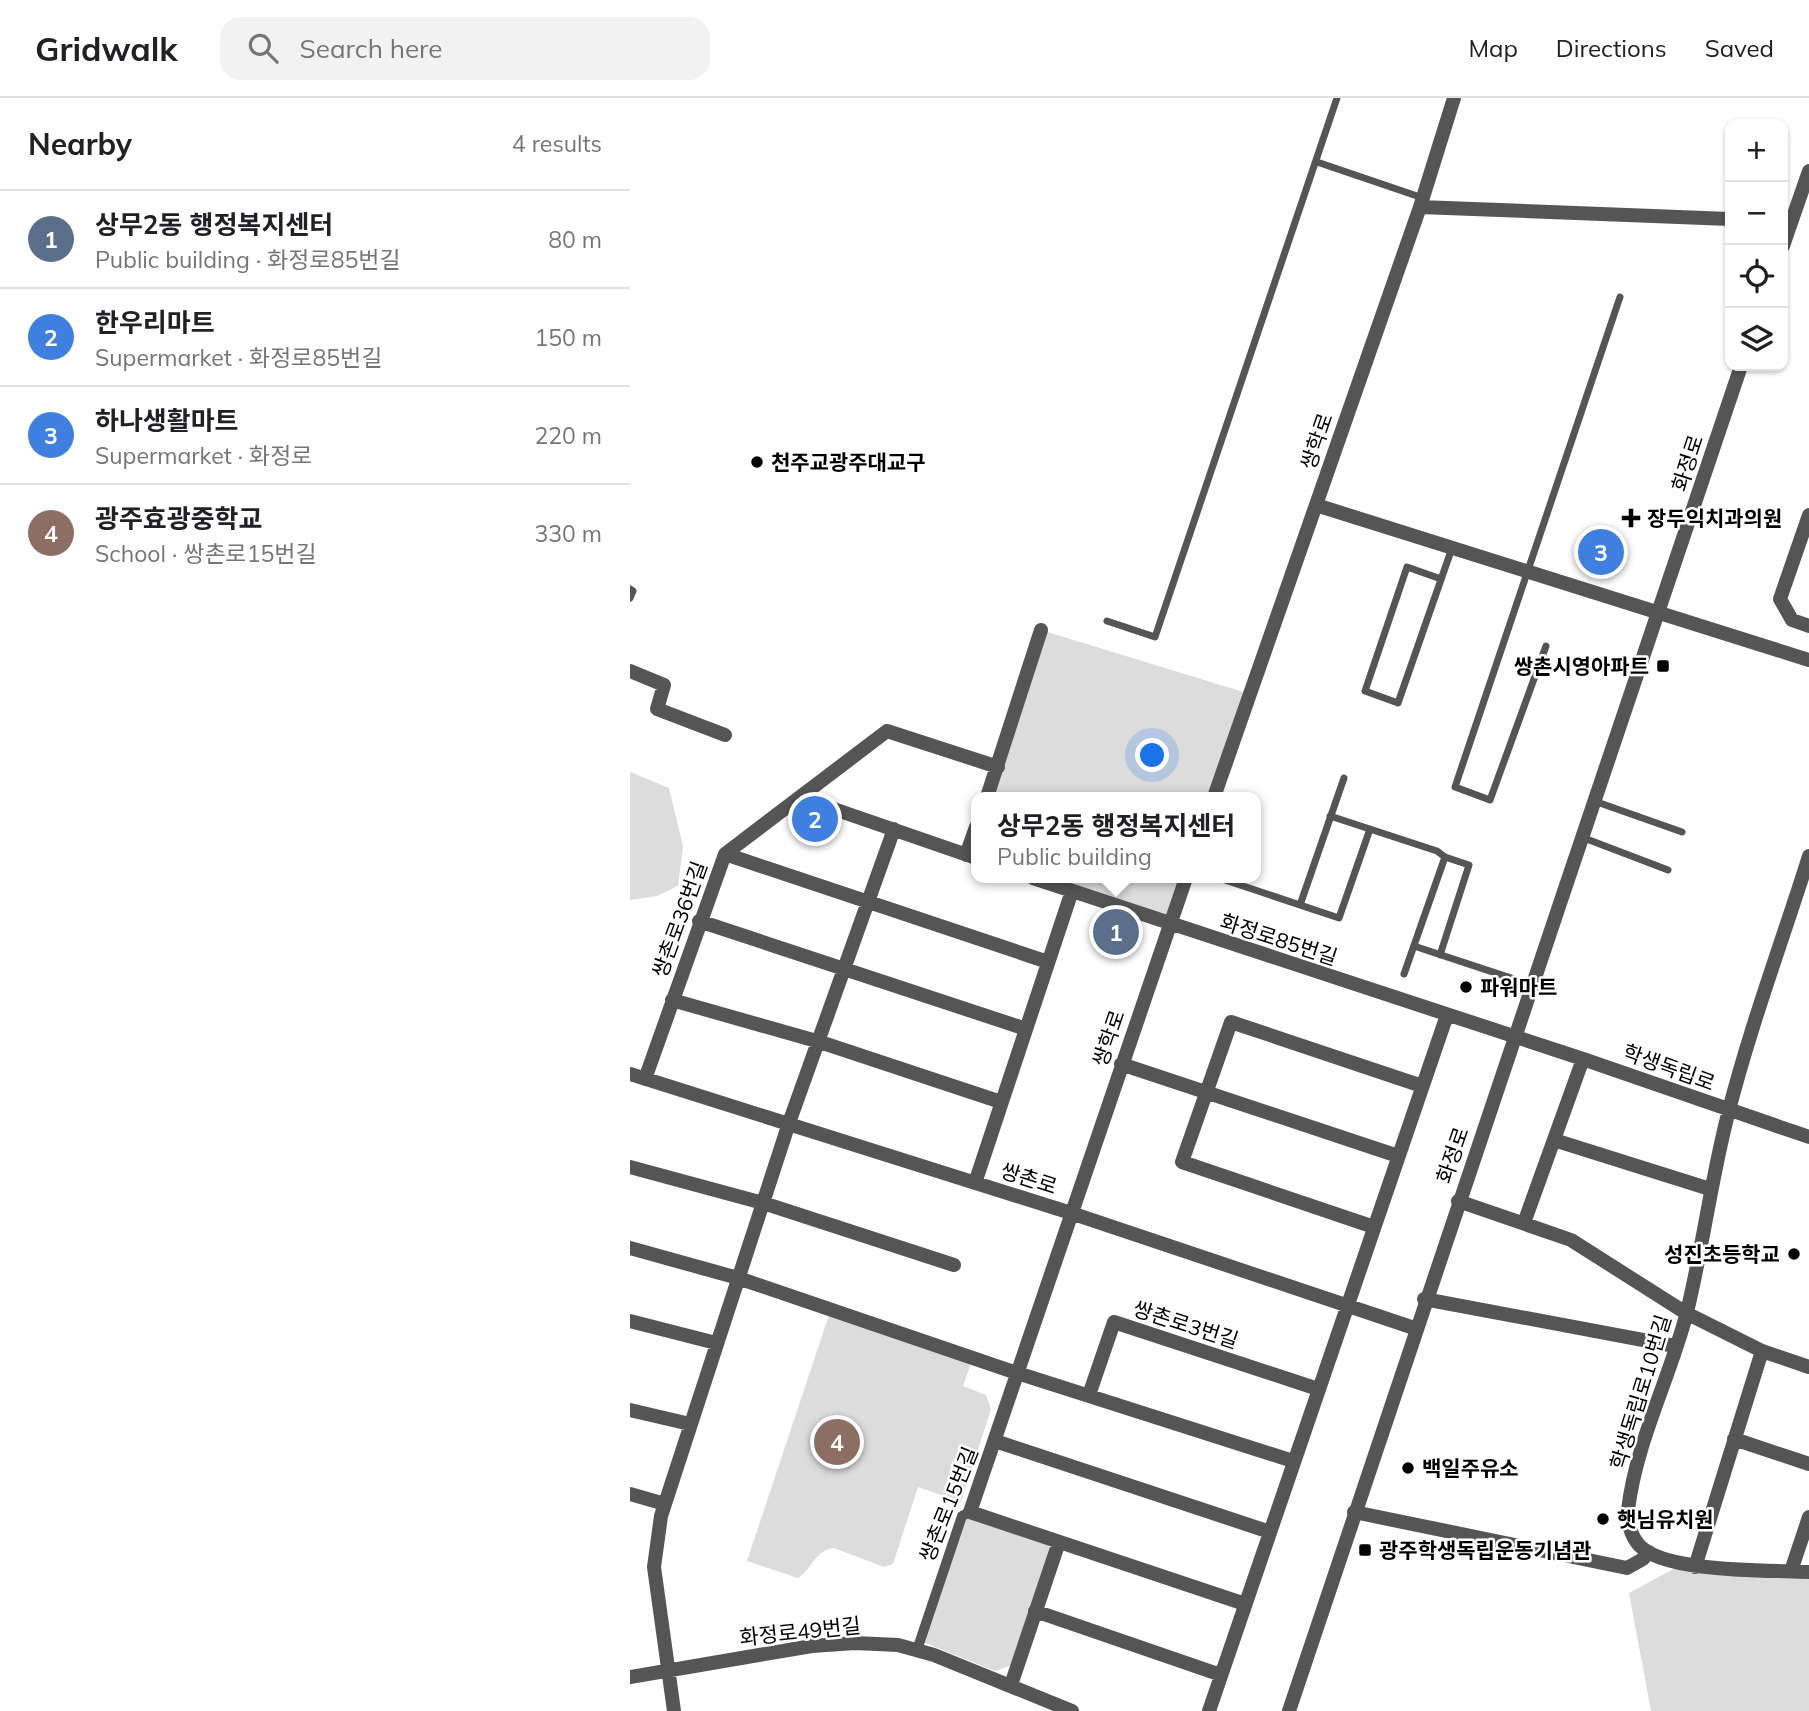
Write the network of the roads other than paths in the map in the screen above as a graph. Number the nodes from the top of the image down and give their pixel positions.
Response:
1 (1337, 98) edge
2 (1454, 98) edge
3 (1317, 162) junction
4 (1809, 171) edge
5 (1421, 202) junction
6 (1725, 219) edge
7 (1788, 221) edge
8 (1620, 297) dead end
9 (1739, 371) edge
10 (1316, 505) junction
11 (1809, 515) edge
12 (1452, 548) junction
13 (1526, 571) junction
14 (1441, 579) junction
15 (630, 589) edge
16 (630, 598) edge
17 (1659, 613) junction
18 (1107, 621) dead end
19 (1809, 626) edge
20 (1041, 630) dead end
21 (1546, 646) dead end
22 (1809, 660) edge
23 (630, 671) edge
24 (725, 735) dead end
25 (998, 767) junction
26 (1344, 778) dead end
27 (989, 792) edge
28 (1216, 792) edge
29 (802, 798) junction
30 (1597, 802) junction
31 (1330, 816) junction
32 (1370, 829) junction
33 (894, 830) junction
34 (1682, 832) dead end
35 (1584, 838) junction
36 (725, 854) junction
37 (971, 856) edge
38 (1809, 856) edge
39 (1444, 857) junction
40 (1668, 870) dead end
41 (1048, 883) edge
42 (1184, 883) edge
43 (1234, 883) edge
44 (1072, 891) junction
45 (868, 902) junction
46 (1300, 905) junction
47 (699, 921) junction
48 (1169, 925) junction
49 (1414, 946) junction
50 (1440, 955) junction
51 (1048, 962) junction
52 (844, 970) junction
53 (1404, 974) dead end
54 (1532, 985) junction
55 (672, 1000) junction
56 (1447, 1015) junction
57 (1026, 1029) junction
58 (1514, 1037) junction
59 (820, 1042) junction
60 (1583, 1059) junction
61 (1121, 1064) junction
62 (630, 1074) edge
63 (645, 1079) junction
64 (1422, 1086) junction
65 (1206, 1093) junction
66 (1001, 1102) junction
67 (1728, 1111) junction
68 (789, 1123) junction
69 (1809, 1138) edge
70 (1554, 1140) junction
71 (1398, 1156) junction
72 (630, 1167) edge
73 (975, 1183) junction
74 (1710, 1189) junction
75 (1458, 1201) junction
76 (763, 1203) junction
77 (1071, 1213) junction
78 (1524, 1223) junction
79 (1374, 1227) junction
80 (630, 1248) edge
81 (954, 1265) dead end
82 (738, 1278) junction
83 (1424, 1299) junction
84 (1346, 1306) junction
85 (1686, 1313) junction
86 (630, 1321) edge
87 (1414, 1328) junction
88 (716, 1343) junction
89 (1675, 1346) junction
90 (1762, 1352) junction
91 (1809, 1367) edge
92 (1017, 1373) junction
93 (1318, 1389) junction
94 (1089, 1395) junction
95 (630, 1410) edge
96 (690, 1424) junction
97 (1734, 1439) junction
98 (995, 1441) junction
99 (1293, 1461) junction
100 (1809, 1464) edge
101 (630, 1494) edge
102 (665, 1504) junction
103 (970, 1511) junction
104 (1354, 1512) junction
105 (1809, 1517) edge
106 (1270, 1532) junction
107 (1059, 1542) junction
108 (1649, 1552) junction
109 (1695, 1567) junction
110 (1791, 1571) junction
111 (1809, 1572) edge
112 (1245, 1604) junction
113 (1035, 1611) junction
114 (917, 1650) junction
115 (668, 1670) junction
116 (1221, 1675) junction
117 (630, 1677) edge
118 (1011, 1685) junction
119 (1055, 1708) edge
120 (674, 1711) edge
121 (1072, 1711) edge
122 (1209, 1711) edge
123 (1289, 1711) edge

1 - 3 lane
2 - 5 street, 쌍학로
3 - 5 lane
3 - 18 lane
4 - 7 street
5 - 6 street
5 - 10 street, 쌍학로
8 - 13 lane
9 - 17 street, 화정로
10 - 12 street
10 - 28 street, 쌍학로
11 - 19 street
12 - 13 street
12 - 14 lane
13 - 17 street
13 - 21 lane
14 - 14 lane
15 - 16 lane
17 - 22 street
17 - 30 street, 화정로
20 - 25 street
23 - 24 street
25 - 27 street
25 - 29 street, 쌍촌로36번길
26 - 31 lane
29 - 33 street
29 - 36 street, 쌍촌로36번길
30 - 34 lane
30 - 35 street, 화정로
31 - 32 lane
31 - 46 lane
32 - 39 lane
32 - 46 lane
33 - 37 street
33 - 45 street
35 - 40 lane
35 - 54 street, 화정로
36 - 45 street
36 - 47 street, 쌍촌로36번길
38 - 67 street, 학생독립로10번길
39 - 49 lane
39 - 50 lane
41 - 44 street, 화정로85번길
42 - 48 street, 쌍학로
43 - 46 lane
44 - 48 street, 화정로85번길
44 - 51 street
45 - 51 street
45 - 52 street
47 - 52 street
47 - 55 street, 쌍촌로36번길
48 - 56 street, 화정로85번길
48 - 61 street, 쌍학로
49 - 50 lane
49 - 53 lane
50 - 54 lane
51 - 57 street
52 - 57 street
52 - 59 street
54 - 58 street, 화정로
55 - 59 street
55 - 63 street, 쌍촌로36번길
56 - 58 street, 화정로85번길
56 - 64 street
57 - 66 street
58 - 60 street, 학생독립로
58 - 75 street, 화정로
59 - 66 street
59 - 68 street
60 - 67 street, 학생독립로
60 - 70 street
61 - 65 street
61 - 77 street, 쌍학로
62 - 63 street, 쌍촌로
63 - 68 street, 쌍촌로
64 - 65 street
64 - 71 street
65 - 71 street
65 - 79 street
66 - 73 street
67 - 69 street, 학생독립로
67 - 74 street, 학생독립로10번길
68 - 73 street, 쌍촌로
68 - 76 street
70 - 74 street
70 - 78 street
71 - 79 street
72 - 76 street
73 - 77 street, 쌍촌로
74 - 85 street, 학생독립로10번길
75 - 78 street
75 - 83 street, 화정로
76 - 81 street
76 - 82 street
77 - 84 street, 쌍촌로
77 - 92 street, 쌍촌로15번길
78 - 85 street
79 - 84 street
80 - 82 street
82 - 88 street
82 - 92 street
83 - 87 street, 화정로
83 - 89 street
84 - 87 street, 쌍촌로
84 - 93 street
85 - 89 street, 학생독립로10번길
85 - 90 street
86 - 88 street
87 - 104 street, 화정로
88 - 96 street
89 - 108 street, 학생독립로10번길
90 - 91 street
90 - 97 street
92 - 94 street
92 - 98 street, 쌍촌로15번길
93 - 94 street, 쌍촌로3번길
93 - 99 street
94 - 99 street
95 - 96 street
96 - 102 street
97 - 100 street
97 - 109 street
98 - 103 street, 쌍촌로15번길
98 - 106 street
99 - 106 street
101 - 102 street
102 - 115 street
103 - 107 street
103 - 114 street, 쌍촌로15번길
104 - 108 street
104 - 123 street, 화정로
105 - 110 street
106 - 112 street
107 - 112 street
107 - 113 street
108 - 109 street
109 - 110 street
110 - 111 street
112 - 116 street
113 - 116 street
113 - 118 street
114 - 115 street, 화정로49번길
114 - 118 street, 화정로49번길
115 - 117 street, 화정로49번길
115 - 120 street
116 - 122 street
118 - 119 street, 화정로49번길
119 - 121 street, 화정로49번길

